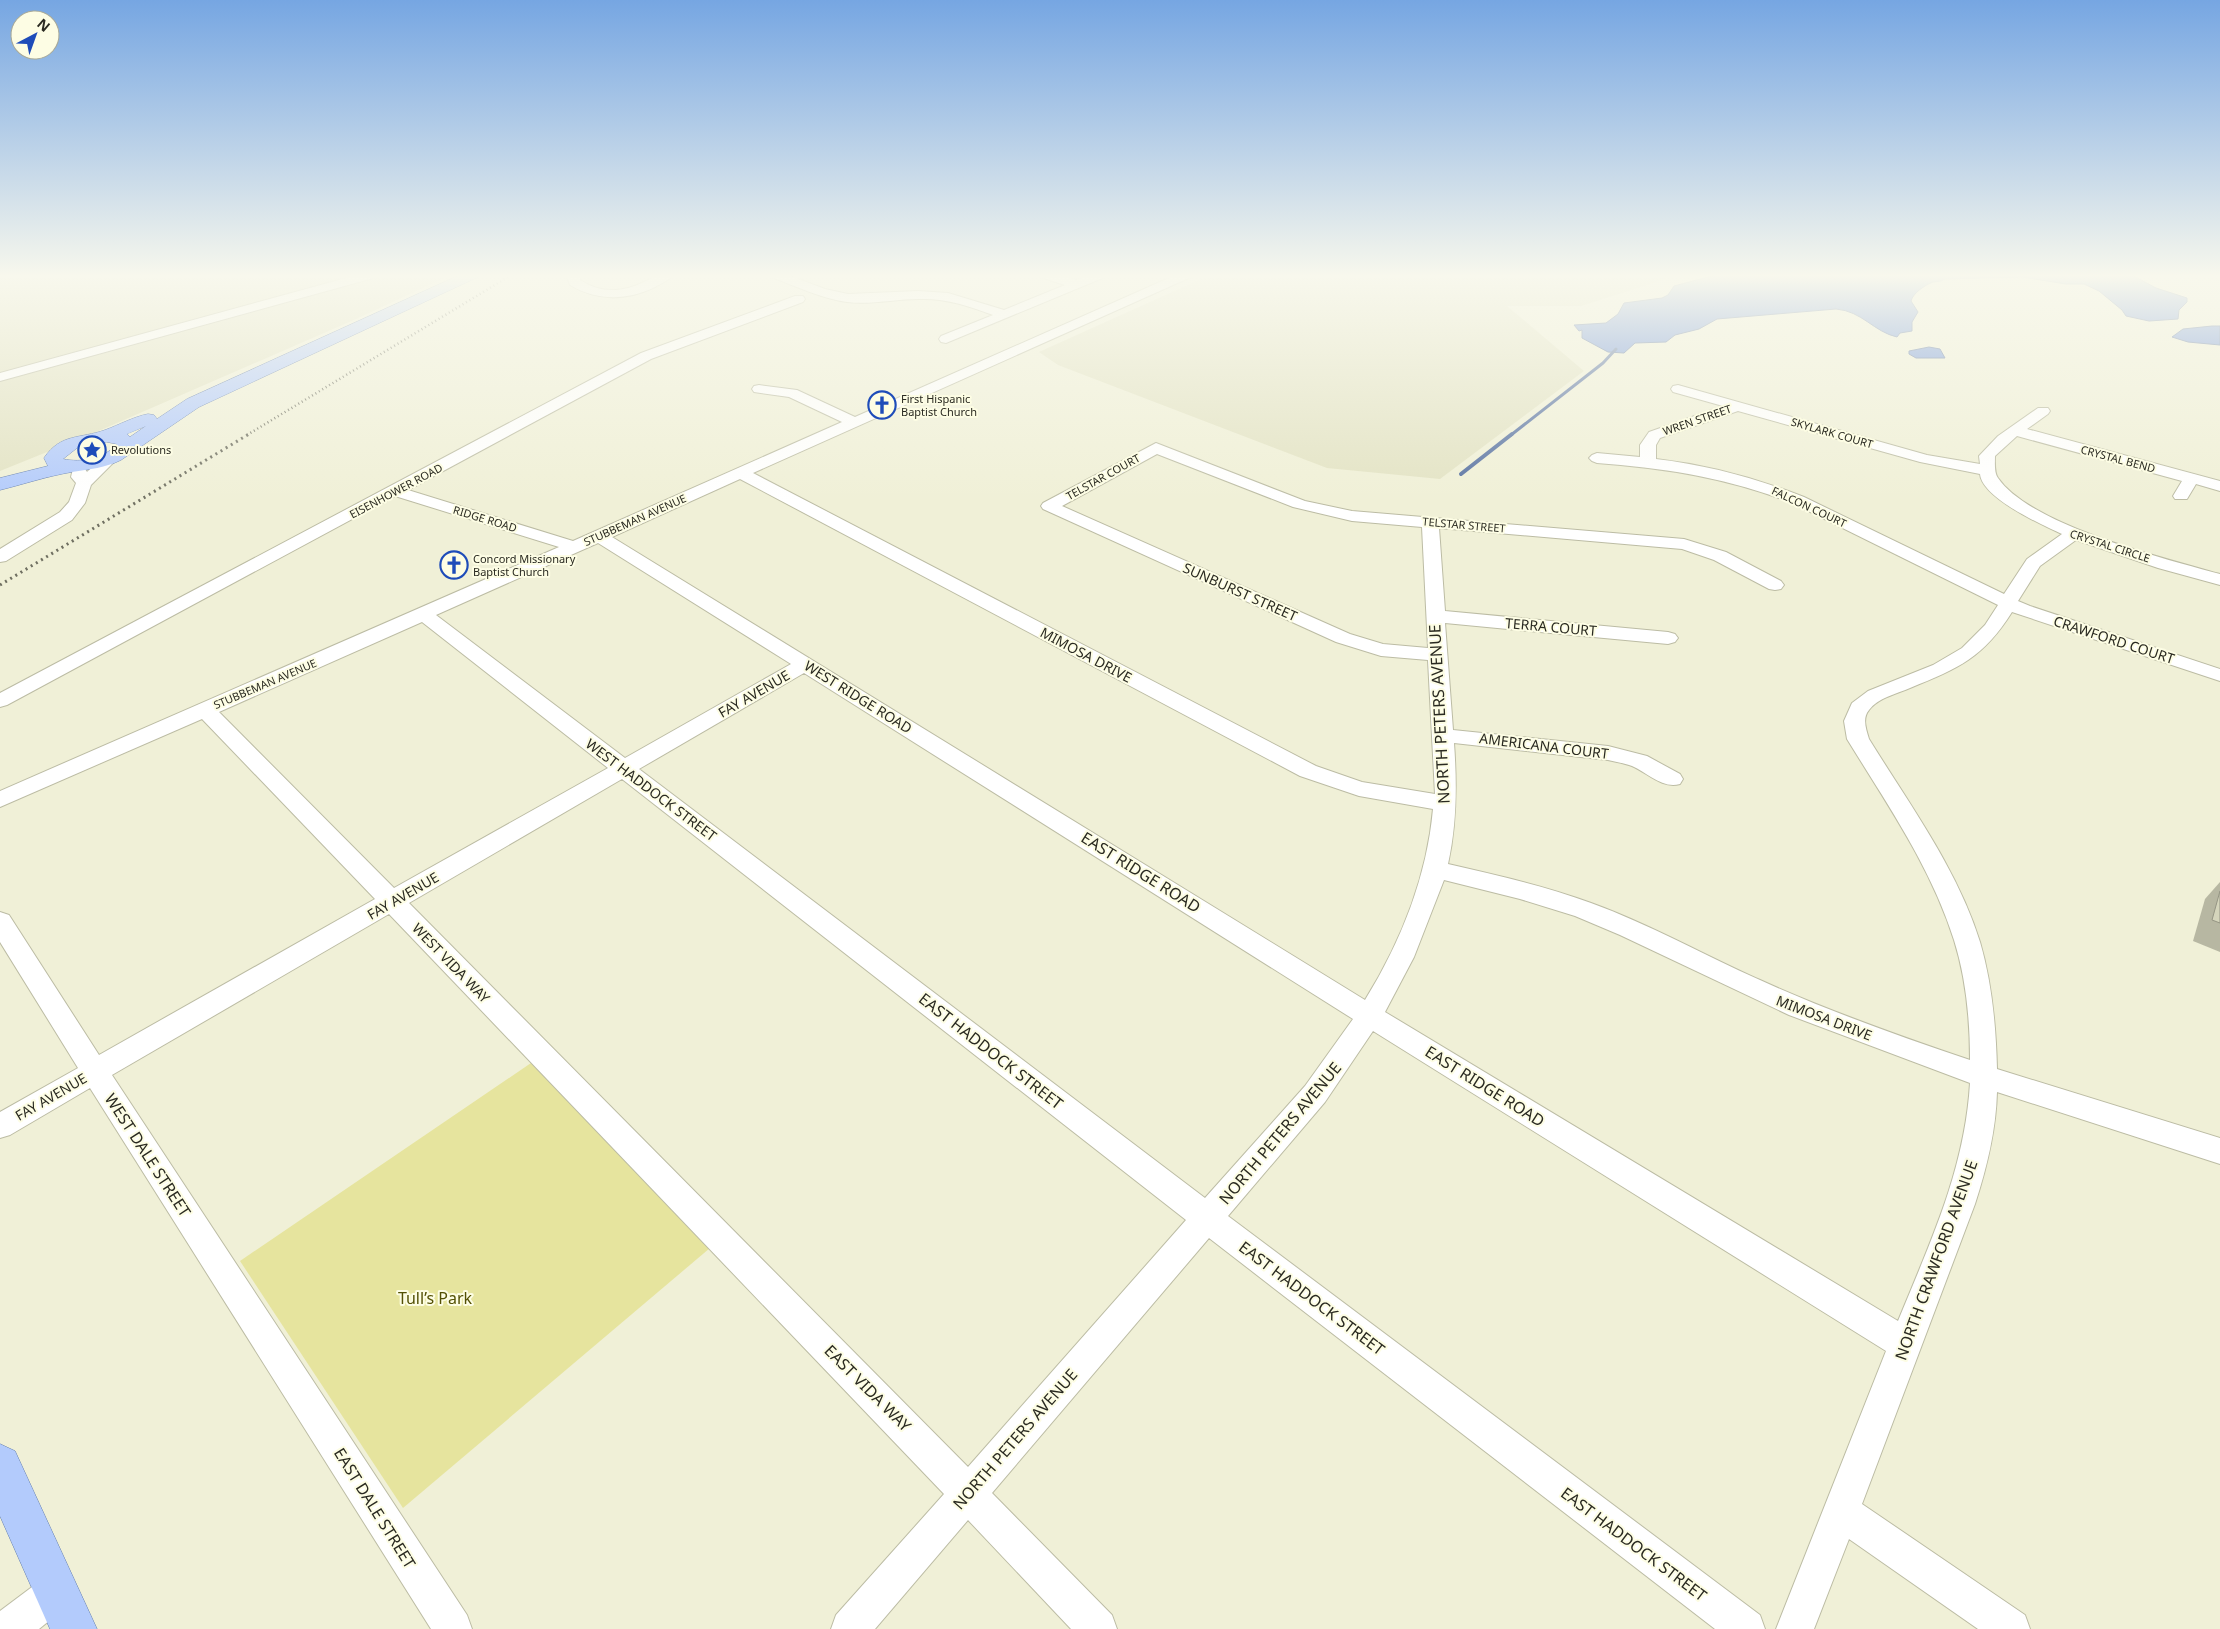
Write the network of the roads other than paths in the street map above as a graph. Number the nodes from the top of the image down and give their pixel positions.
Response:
1 (98, 350) edge
2 (292, 350) edge
3 (309, 350) edge
4 (662, 350) edge
5 (1013, 350) edge
6 (0, 377) edge
7 (759, 389) dead end
8 (1678, 389) dead end
9 (1738, 406) junction
10 (2043, 411) dead end
11 (854, 422) junction
12 (2017, 431) junction
13 (104, 437) junction
14 (63, 448) junction
15 (1156, 448) joint
16 (116, 455) junction
17 (1597, 458) dead end
18 (1648, 461) junction
19 (1987, 470) junction
20 (78, 472) junction
21 (0, 473) edge
22 (740, 473) junction
23 (2191, 478) junction
24 (0, 484) edge
25 (2220, 486) edge
26 (395, 491) junction
27 (2181, 496) dead end
28 (1049, 506) joint
29 (1430, 523) junction
30 (2072, 534) junction
31 (599, 536) junction
32 (575, 547) junction
33 (0, 557) edge
34 (2220, 580) edge
35 (1775, 585) dead end
36 (2008, 603) junction
37 (423, 614) junction
38 (1435, 616) junction
39 (1668, 638) dead end
40 (1437, 655) junction
41 (806, 664) junction
42 (2220, 675) edge
43 (0, 701) edge
44 (205, 710) junction
45 (1442, 735) junction
46 (623, 769) junction
47 (1672, 779) dead end
48 (0, 800) edge
49 (1444, 804) junction
50 (1066, 826) joint
51 (1435, 869) junction
52 (392, 902) junction
53 (0, 921) edge
54 (880, 965) joint
55 (1370, 1016) junction
56 (94, 1072) junction
57 (1983, 1075) junction
58 (0, 1126) edge
59 (634, 1151) joint
60 (2220, 1151) edge
61 (1208, 1218) junction
62 (1905, 1344) junction
63 (298, 1386) joint
64 (0, 1466) edge
65 (967, 1493) junction
66 (1842, 1512) junction
67 (66, 1610) edge
68 (8, 1629) edge
69 (453, 1629) edge
70 (850, 1629) edge
71 (1098, 1629) edge
72 (1746, 1629) edge
73 (1795, 1629) edge
74 (2012, 1629) edge

1 - 6 street
2 - 13 main road
3 - 16 main road
4 - 26 street, EISENHOWER ROAD
5 - 11 street, STUBBEMAN AVENUE
7 - 11 street
8 - 9 street, SKYLARK COURT
9 - 18 street, WREN STREET
9 - 19 street, SKYLARK COURT
10 - 12 street
11 - 22 street, STUBBEMAN AVENUE
12 - 19 street
12 - 23 street, CRYSTAL BEND
13 - 14 main road
13 - 16 main road
14 - 20 main road
14 - 21 main road
15 - 28 street, TELSTAR COURT
15 - 29 street, TELSTAR STREET
16 - 20 main road
17 - 18 street, FALCON COURT
18 - 36 street, FALCON COURT
19 - 30 street, CRYSTAL CIRCLE
20 - 24 main road
20 - 33 street
22 - 31 street, STUBBEMAN AVENUE
22 - 49 street, MIMOSA DRIVE
23 - 25 street, CRYSTAL BEND
23 - 27 street
26 - 32 street, RIDGE ROAD
26 - 43 street, EISENHOWER ROAD
28 - 40 street, SUNBURST STREET
29 - 35 street, TELSTAR STREET
29 - 38 street, NORTH PETERS AVENUE
30 - 34 street, CRYSTAL CIRCLE
30 - 36 street, NORTH CRAWFORD AVENUE
31 - 32 street, STUBBEMAN AVENUE
31 - 41 street, WEST RIDGE ROAD
32 - 37 street, STUBBEMAN AVENUE
36 - 42 street, CRAWFORD COURT
36 - 57 street, NORTH CRAWFORD AVENUE
37 - 44 street, STUBBEMAN AVENUE
37 - 46 street, WEST HADDOCK STREET
38 - 39 street, TERRA COURT
38 - 40 street, NORTH PETERS AVENUE
40 - 45 street, NORTH PETERS AVENUE
41 - 46 street, FAY AVENUE
41 - 50 street, WEST RIDGE ROAD
44 - 48 street, STUBBEMAN AVENUE
44 - 52 street, WEST VIDA WAY
45 - 47 street, AMERICANA COURT
45 - 49 street, NORTH PETERS AVENUE
46 - 52 street, FAY AVENUE
46 - 54 street, WEST HADDOCK STREET
49 - 51 street, NORTH PETERS AVENUE
50 - 55 street, EAST RIDGE ROAD
51 - 55 street, NORTH PETERS AVENUE
51 - 57 street, MIMOSA DRIVE
52 - 56 street, FAY AVENUE
52 - 59 street, WEST VIDA WAY
53 - 56 street, WEST DALE STREET
54 - 61 street, EAST HADDOCK STREET
55 - 61 street, NORTH PETERS AVENUE
55 - 62 street, EAST RIDGE ROAD
56 - 58 street, FAY AVENUE
56 - 63 street, WEST DALE STREET
57 - 60 street, MIMOSA DRIVE
57 - 62 street, NORTH CRAWFORD AVENUE
59 - 65 street, EAST VIDA WAY
61 - 65 street, NORTH PETERS AVENUE
61 - 72 street, EAST HADDOCK STREET
62 - 66 street, NORTH CRAWFORD AVENUE
63 - 69 street, EAST DALE STREET
64 - 67 main road
65 - 70 street, NORTH PETERS AVENUE
65 - 71 street, EAST VIDA WAY
66 - 73 street, NORTH CRAWFORD AVENUE
66 - 74 street
67 - 68 street

